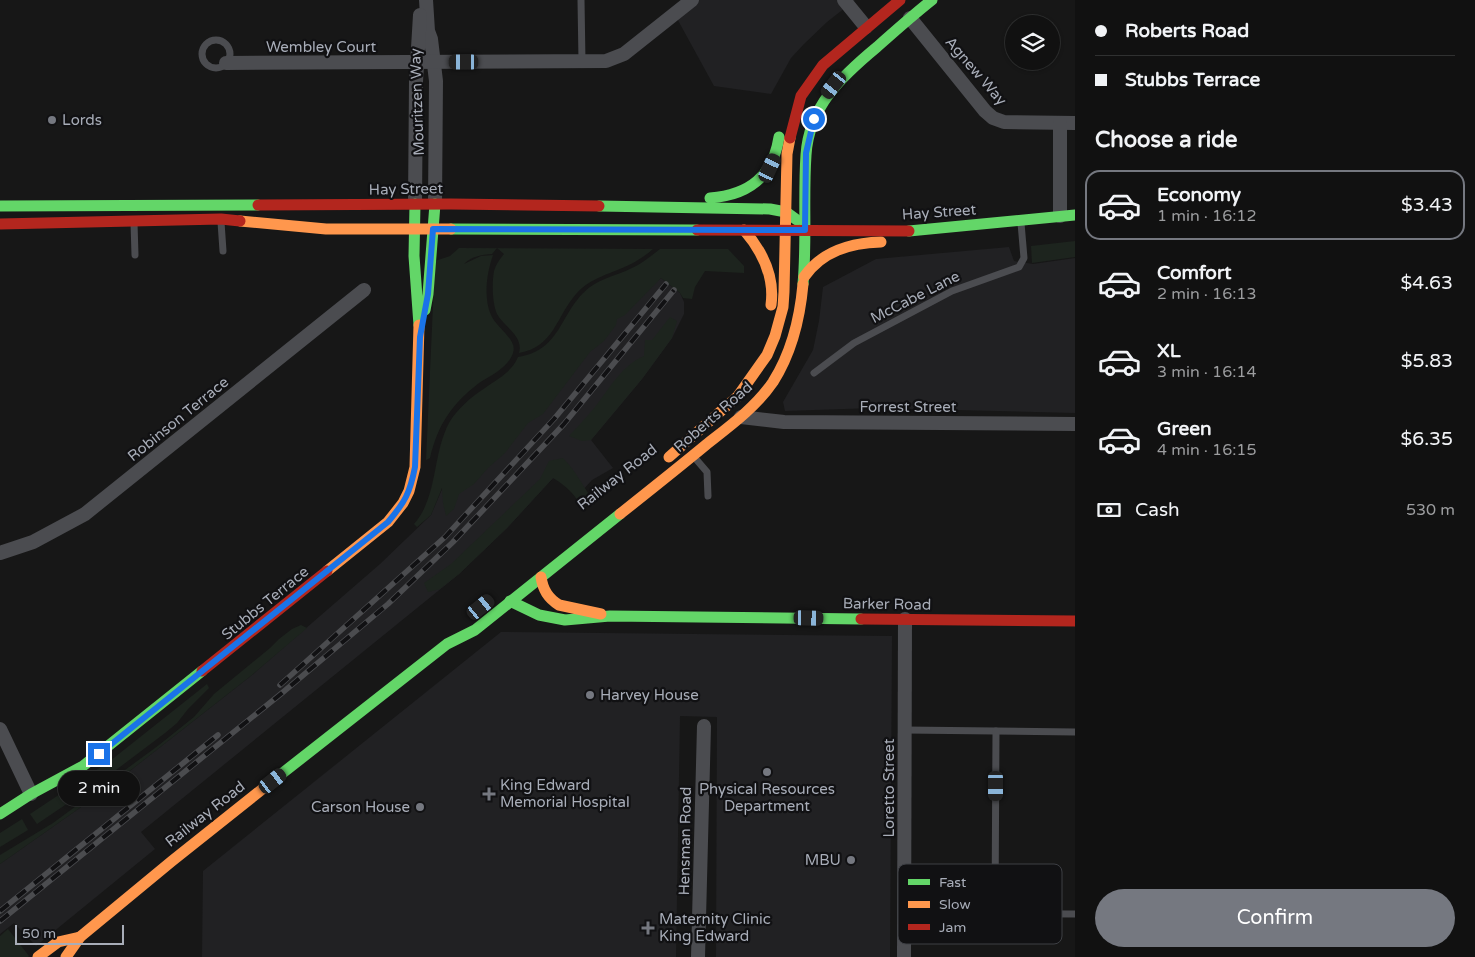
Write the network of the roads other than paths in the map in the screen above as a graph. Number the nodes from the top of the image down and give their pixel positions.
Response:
1 (424, 0) edge
2 (581, 0) edge
3 (692, 0) edge
4 (844, 0) edge
5 (900, 0) edge
6 (932, 0) edge
7 (910, 18) junction
8 (866, 27) junction
9 (434, 62) junction
10 (582, 62) junction
11 (226, 63) dead end
12 (417, 63) junction
13 (801, 96) junction
14 (1060, 123) junction
15 (1075, 123) edge
16 (415, 204) junction
17 (435, 204) junction
18 (0, 206) edge
19 (672, 206) junction
20 (786, 212) junction
21 (1075, 214) edge
22 (1060, 216) junction
23 (134, 220) junction
24 (221, 220) junction
25 (1020, 220) junction
26 (0, 224) edge
27 (415, 229) junction
28 (433, 229) junction
29 (744, 230) junction
30 (786, 230) junction
31 (805, 230) junction
32 (912, 231) junction
33 (223, 251) dead end
34 (136, 254) dead end
35 (804, 276) junction
36 (364, 290) dead end
37 (420, 337) junction
38 (767, 355) junction
39 (814, 373) dead end
40 (741, 417) junction
41 (1075, 424) edge
42 (683, 444) junction
43 (693, 455) junction
44 (662, 464) dead end
45 (679, 466) joint
46 (708, 496) dead end
47 (0, 552) edge
48 (541, 577) junction
49 (510, 601) junction
50 (610, 616) junction
51 (905, 619) junction
52 (1075, 621) edge
53 (463, 624) dead end
54 (447, 644) junction
55 (704, 726) dead end
56 (0, 729) edge
57 (905, 730) junction
58 (996, 731) junction
59 (1075, 732) edge
60 (31, 794) junction
61 (0, 814) edge
62 (905, 864) edge
63 (995, 864) edge
64 (1062, 914) edge
65 (1075, 914) edge
66 (80, 937) junction
67 (904, 944) edge
68 (38, 957) edge
69 (66, 957) edge
70 (698, 957) edge
71 (904, 957) edge

1 - 9 street, Mouritzen Way
1 - 12 street, Mouritzen Way
2 - 10 lane
3 - 10 street, Wembley Court
4 - 8 street
5 - 8 main road, Railway Road
6 - 7 main road, Roberts Road
7 - 14 street, Agnew Way
7 - 31 main road, Roberts Road
8 - 13 main road, Railway Road
9 - 10 street, Wembley Court
9 - 12 street, Wembley Court
9 - 17 street, Mouritzen Way
11 - 12 street, Wembley Court
12 - 16 street, Mouritzen Way
13 - 19 main road
13 - 20 main road, Railway Road
14 - 15 street
14 - 22 street
16 - 17 main road, Hay Street
16 - 18 main road, Hay Street
16 - 27 main road, Stubbs Terrace
17 - 19 main road, Hay Street
17 - 28 main road, Stubbs Terrace
19 - 20 main road, Hay Street
20 - 30 main road, Railway Road
20 - 31 main road
21 - 22 main road, Hay Street
22 - 25 main road, Hay Street
23 - 24 main road, Hay Street
23 - 26 main road, Hay Street
23 - 34 lane
24 - 27 main road, Hay Street
24 - 33 lane
25 - 32 main road, Hay Street
25 - 39 lane, McCabe Lane
27 - 28 main road, Hay Street
27 - 37 main road, Stubbs Terrace
28 - 29 main road, Hay Street
28 - 37 main road, Stubbs Terrace
29 - 30 main road, Hay Street
29 - 38 main road
30 - 31 main road, Hay Street
30 - 38 main road, Railway Road
31 - 32 main road, Hay Street
31 - 35 main road, Roberts Road
32 - 35 main road
35 - 40 main road, Roberts Road
36 - 47 street, Robinson Terrace
37 - 60 main road, Stubbs Terrace
38 - 42 main road, Railway Road
40 - 41 street, Forrest Street
40 - 43 main road, Roberts Road
42 - 43 lane
42 - 44 main road, Railway Road
43 - 45 main road, Roberts Road
43 - 46 lane
45 - 48 main road, Railway Road
48 - 49 main road, Railway Road
48 - 50 main road, Barker Road
49 - 50 main road, Barker Road
49 - 54 main road, Railway Road
50 - 51 main road, Barker Road
51 - 52 main road, Barker Road
51 - 57 street, Loretto Street
53 - 54 main road, Railway Road
54 - 66 main road, Railway Road
55 - 70 street, Hensman Road
56 - 60 street
57 - 58 lane
57 - 62 street, Loretto Street
58 - 59 lane
58 - 63 lane
60 - 61 main road, Stubbs Terrace
64 - 65 lane
66 - 68 main road, Railway Road
66 - 69 main road, Railway Road
67 - 71 street, Loretto Street

